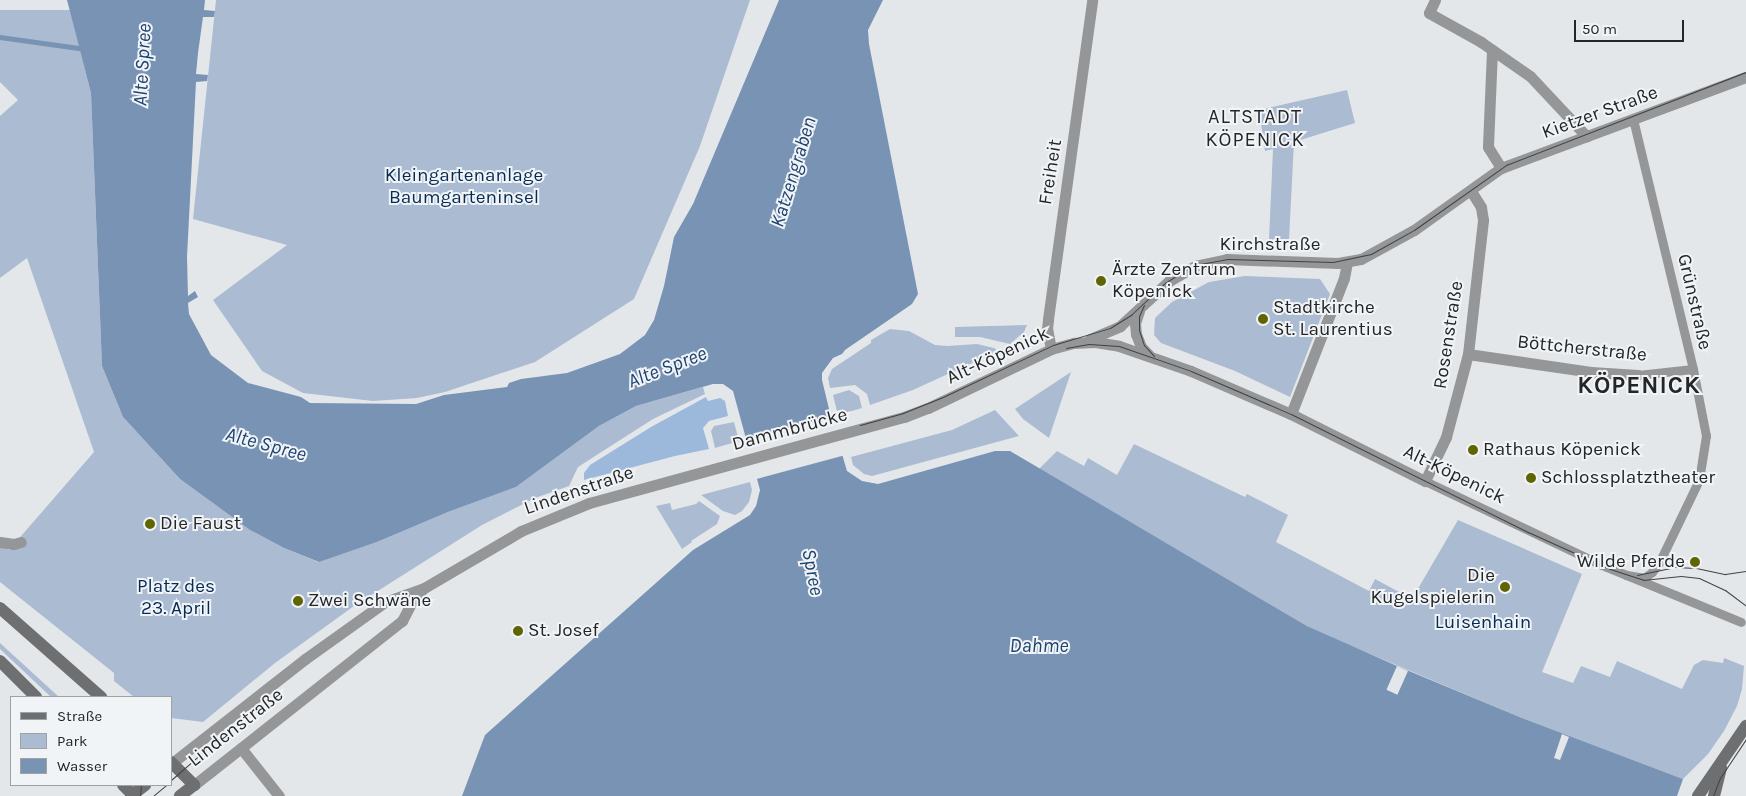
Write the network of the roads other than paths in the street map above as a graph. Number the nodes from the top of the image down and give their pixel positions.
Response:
1 (1092, 0) edge
2 (1435, 0) edge
3 (1492, 50) junction
4 (1746, 77) edge
5 (1633, 120) junction
6 (1587, 137) junction
7 (1501, 168) junction
8 (1471, 191) junction
9 (1347, 262) junction
10 (1140, 309) junction
11 (1074, 343) junction
12 (1051, 349) junction
13 (1468, 354) junction
14 (1152, 357) junction
15 (1693, 369) junction
16 (1638, 375) joint
17 (1291, 414) junction
18 (861, 429) joint
19 (728, 465) joint
20 (1425, 481) junction
21 (0, 542) edge
22 (21, 542) dead end
23 (1626, 575) junction
24 (424, 588) junction
25 (0, 608) edge
26 (1740, 622) dead end
27 (0, 660) edge
28 (35, 696) edge
29 (100, 696) edge
30 (1746, 726) edge
31 (241, 748) junction
32 (1728, 752) junction
33 (172, 761) edge
34 (172, 763) edge
35 (194, 785) junction
36 (124, 786) edge
37 (143, 786) edge
38 (132, 796) edge
39 (180, 796) edge
40 (279, 796) edge
41 (1698, 796) edge
42 (1714, 796) edge

1 - 12 street, Freiheit
2 - 3 street
3 - 6 street
3 - 7 street
4 - 5 street, Kietzer Straße
5 - 6 street, Kietzer Straße
5 - 15 street, Grünstraße
6 - 7 street, Kietzer Straße
7 - 8 street, Kietzer Straße
8 - 9 street, Kirchstraße
8 - 13 street, Rosenstraße
9 - 10 street, Kirchstraße
9 - 17 street
10 - 11 street, Kirchstraße
10 - 14 street
11 - 12 street, Alt-Köpenick
11 - 14 street, Alt-Köpenick
12 - 18 street, Alt-Köpenick
13 - 16 street, Böttcherstraße
13 - 20 street, Rosenstraße
14 - 17 street, Alt-Köpenick
15 - 16 street, Böttcherstraße
15 - 23 street, Grünstraße
17 - 20 street, Alt-Köpenick
18 - 19 street, Dammbrücke
19 - 24 street, Lindenstraße
20 - 23 street, Alt-Köpenick
21 - 22 street
23 - 26 street, Alt-Köpenick
24 - 31 street, Lindenstraße
24 - 33 street, Lindenstraße
25 - 29 main road
27 - 28 main road
30 - 32 main road
31 - 35 street, Lindenstraße
31 - 40 street
32 - 41 main road
32 - 42 main road
34 - 35 main road
35 - 39 main road, Lindenstraße
36 - 38 main road
37 - 38 main road

